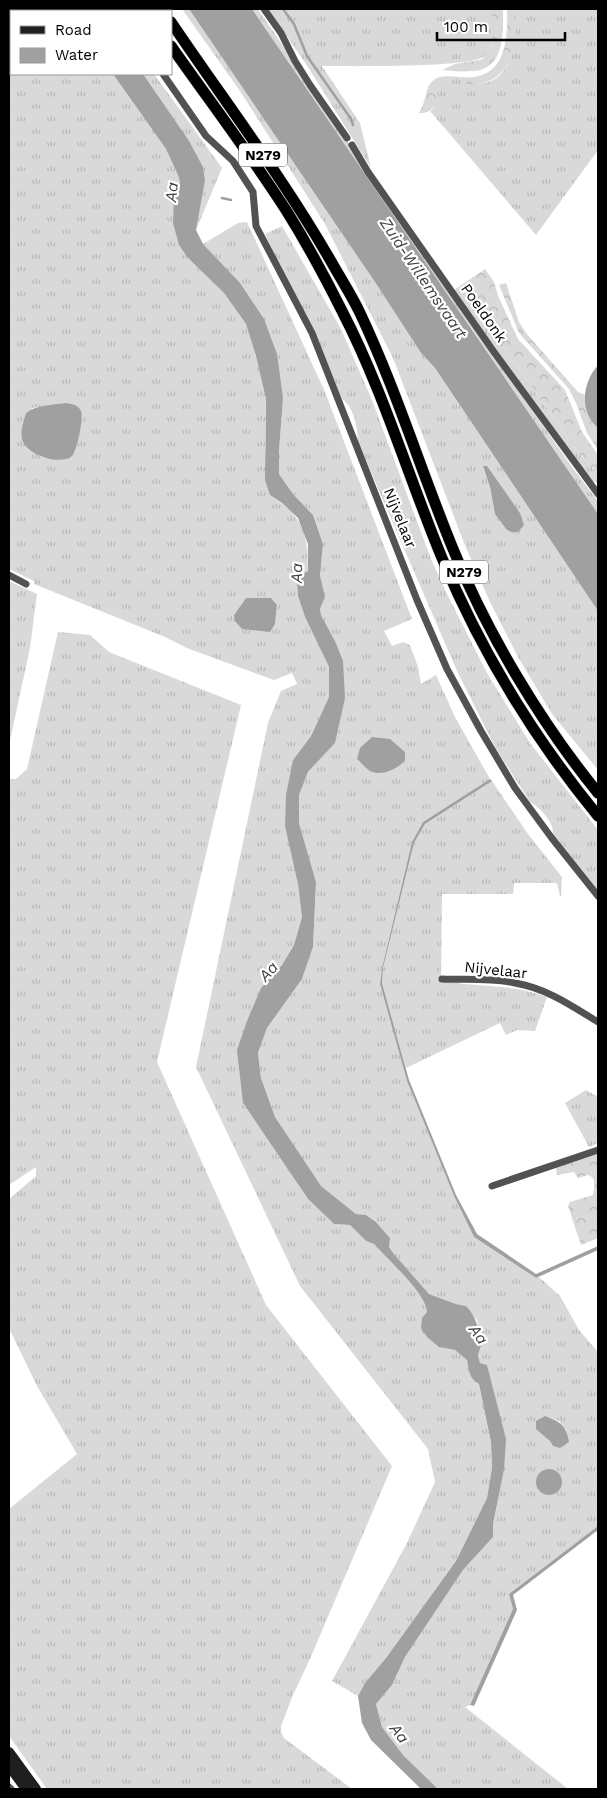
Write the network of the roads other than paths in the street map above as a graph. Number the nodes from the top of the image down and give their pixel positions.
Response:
1 (264, 9) edge
2 (172, 23) edge
3 (172, 47) edge
4 (164, 75) edge
5 (598, 494) edge
6 (9, 575) edge
7 (26, 584) dead end
8 (598, 793) edge
9 (598, 816) edge
10 (598, 896) edge
11 (442, 979) dead end
12 (598, 1022) edge
13 (598, 1150) edge
14 (492, 1186) dead end
15 (9, 1752) edge
16 (9, 1766) edge
17 (26, 1789) edge
18 (36, 1789) edge

1 - 5 street, Poeldonk
2 - 8 highway, N279
3 - 9 highway, N279
4 - 10 street, Nijvelaar
6 - 7 street
11 - 12 street, Nijvelaar
13 - 14 street
15 - 18 main road
16 - 17 main road

